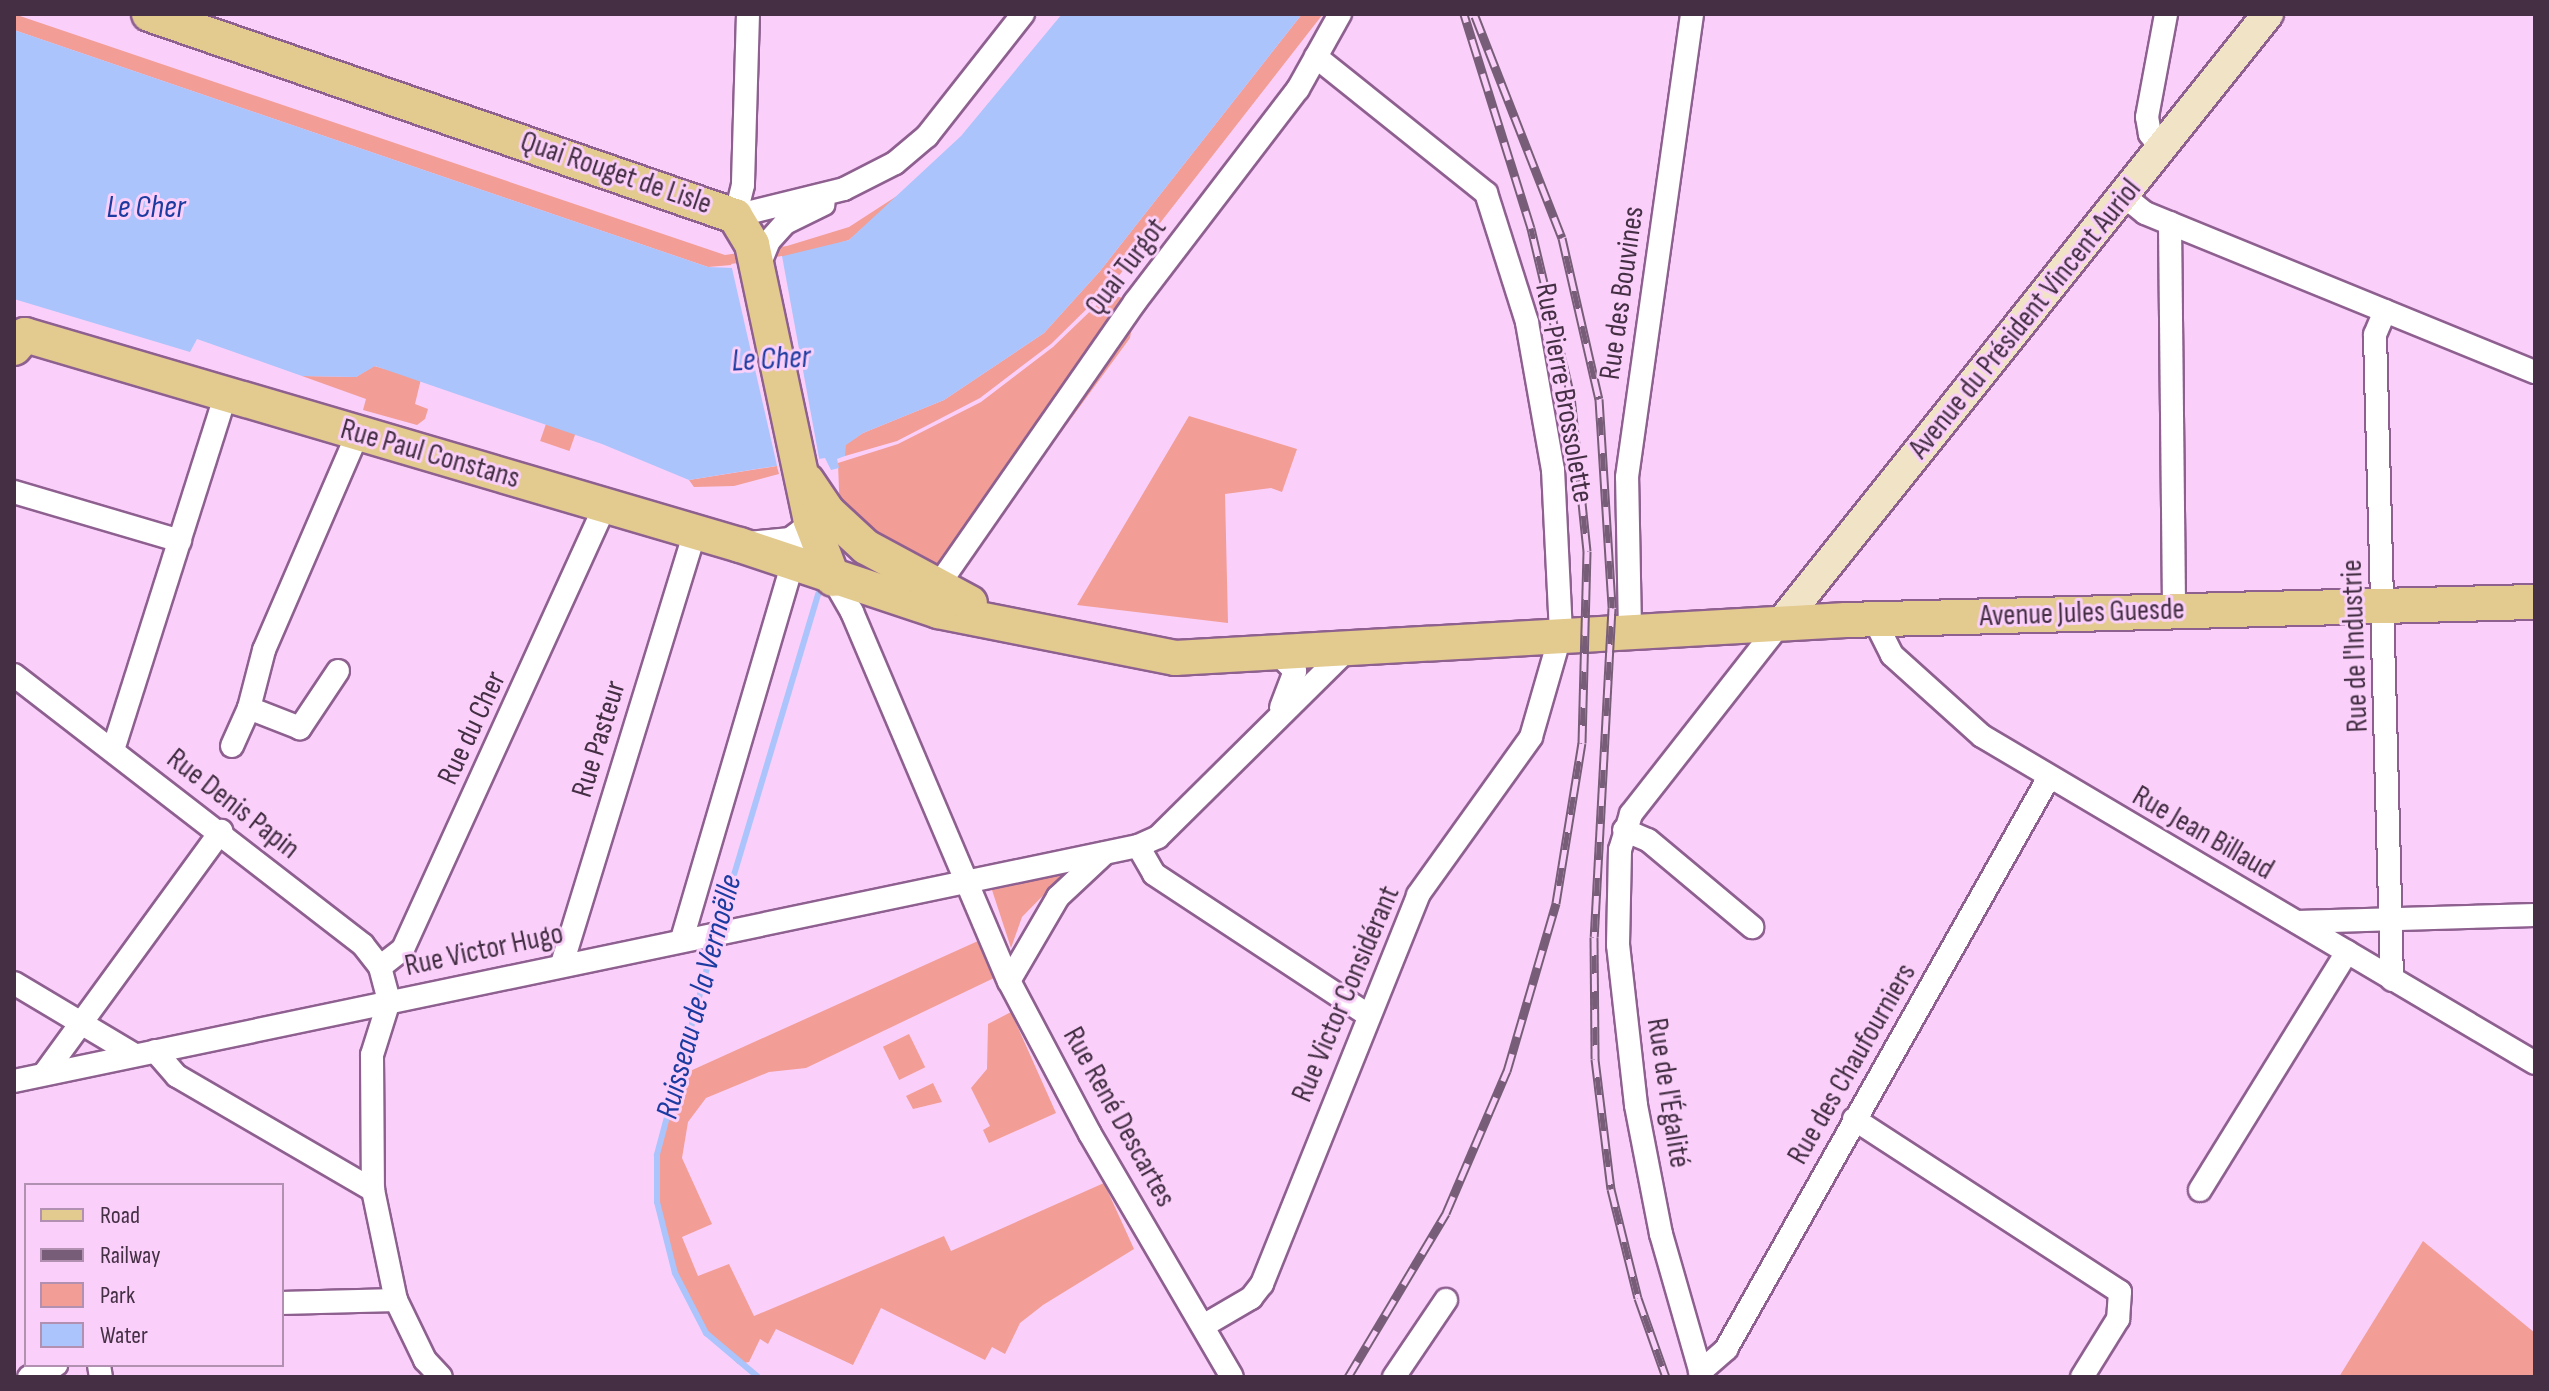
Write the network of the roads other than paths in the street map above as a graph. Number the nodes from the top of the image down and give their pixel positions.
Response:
1 (149, 14) edge
2 (748, 14) edge
3 (1023, 14) edge
4 (1340, 14) edge
5 (1692, 14) edge
6 (2166, 14) edge
7 (2268, 14) edge
8 (1316, 57) junction
9 (2161, 149) junction
10 (844, 189) junction
11 (2124, 196) junction
12 (2170, 223) junction
13 (753, 243) junction
14 (2385, 311) junction
15 (19, 341) edge
16 (2535, 372) edge
17 (226, 394) junction
18 (358, 433) junction
19 (14, 492) edge
20 (605, 506) junction
21 (804, 513) junction
22 (695, 532) junction
23 (180, 541) junction
24 (959, 558) junction
25 (833, 579) junction
26 (935, 586) junction
27 (859, 600) junction
28 (2535, 602) edge
29 (2383, 604) junction
30 (2174, 610) junction
31 (1874, 619) junction
32 (1781, 623) junction
33 (1630, 630) junction
34 (1561, 633) junction
35 (1044, 634) junction
36 (1347, 650) junction
37 (1276, 652) junction
38 (338, 671) dead end
39 (14, 675) edge
40 (249, 708) junction
41 (1268, 724) junction
42 (232, 746) dead end
43 (113, 750) junction
44 (2048, 779) junction
45 (1628, 822) junction
46 (221, 831) junction
47 (1138, 846) junction
48 (1105, 853) junction
49 (967, 878) junction
50 (2535, 915) edge
51 (2393, 917) junction
52 (2297, 922) junction
53 (1752, 927) dead end
54 (682, 939) junction
55 (2347, 952) junction
56 (562, 964) junction
57 (380, 967) junction
58 (2392, 980) junction
59 (1009, 981) junction
60 (14, 983) edge
61 (389, 1001) junction
62 (1368, 1015) junction
63 (78, 1022) junction
64 (145, 1053) junction
65 (2535, 1063) edge
66 (44, 1074) junction
67 (14, 1081) edge
68 (1854, 1119) junction
69 (373, 1190) junction
70 (2200, 1190) dead end
71 (396, 1300) junction
72 (1446, 1300) dead end
73 (284, 1303) edge
74 (1203, 1326) junction
75 (52, 1367) edge
76 (421, 1368) edge
77 (1701, 1375) edge
78 (29, 1377) edge
79 (441, 1377) edge
80 (1232, 1377) edge
81 (1394, 1377) edge
82 (2082, 1377) edge

1 - 13 main road, Quai Rouget de Lisle
2 - 13 street
3 - 10 street, Quai Rouget de Lisle
4 - 8 street, Quai Turgot
5 - 33 street, Rue des Bouvines
6 - 9 street
7 - 9 main road, Avenue du Président Vincent Auriol
8 - 24 street, Quai Turgot
8 - 34 street, Rue Pierre Brossolette
9 - 11 main road, Avenue du Président Vincent Auriol
10 - 13 street, Quai Rouget de Lisle
10 - 13 street
11 - 12 street
11 - 32 main road, Avenue du Président Vincent Auriol
12 - 14 street
12 - 30 street
13 - 21 main road
14 - 16 street
14 - 29 street, Rue de l'Industrie
15 - 17 main road, Rue Paul Constans
17 - 18 main road, Rue Paul Constans
17 - 23 street
18 - 20 main road, Rue Paul Constans
18 - 40 street
19 - 23 street
20 - 22 main road, Rue Paul Constans
20 - 57 street, Rue du Cher
21 - 22 main road, Rue Paul Constans
21 - 25 main road
21 - 25 main road, Rue Paul Constans
21 - 26 main road, Rue Paul Constans
21 - 54 street
22 - 56 street, Rue Pasteur
23 - 43 street
24 - 26 street, Quai Turgot
24 - 26 street
25 - 27 main road, Rue Paul Constans
26 - 27 street, Rue Paul Constans
26 - 35 main road, Rue Paul Constans
27 - 35 main road, Rue Paul Constans
27 - 49 street, Rue René Descartes
28 - 29 main road, Avenue Jules Guesde
29 - 30 main road, Avenue Jules Guesde
29 - 51 street, Rue de l'Industrie
30 - 31 main road, Avenue Jules Guesde
31 - 32 main road, Avenue Jules Guesde
31 - 44 street, Rue Jean Billaud
32 - 33 main road, Avenue Jules Guesde
32 - 45 street
33 - 34 main road, Avenue Jules Guesde
34 - 36 main road, Avenue Jules Guesde
34 - 62 street, Rue Victor Considérant
35 - 37 main road, Avenue Jules Guesde
36 - 37 main road, Avenue Jules Guesde
36 - 41 street
37 - 41 street
38 - 40 street
39 - 43 street, Rue Denis Papin
40 - 42 street
41 - 47 street
43 - 46 street, Rue Denis Papin
44 - 52 street, Rue Jean Billaud
44 - 68 street, Rue des Chaufourniers
45 - 53 street
45 - 77 street, Rue de l'Égalité
46 - 57 street, Rue Denis Papin
46 - 63 street
47 - 48 street, Rue Victor Hugo
47 - 62 street
48 - 49 street, Rue Victor Hugo
48 - 59 street
49 - 54 street, Rue Victor Hugo
49 - 59 street, Rue René Descartes
50 - 51 street
51 - 52 street
51 - 58 street, Rue de l'Industrie
52 - 55 street, Rue Jean Billaud
54 - 56 street, Rue Victor Hugo
55 - 58 street, Rue Jean Billaud
55 - 70 street
56 - 61 street, Rue Victor Hugo
57 - 61 street, Rue Denis Papin
58 - 65 street, Rue Jean Billaud
59 - 74 street, Rue René Descartes
60 - 63 street
61 - 64 street, Rue Victor Hugo
61 - 69 street
62 - 74 street, Rue Victor Considérant
63 - 64 street
63 - 66 street
64 - 66 street, Rue Victor Hugo
64 - 69 street
66 - 67 street, Rue Victor Hugo
68 - 77 street, Rue des Chaufourniers
68 - 82 street
69 - 71 street
71 - 73 street
71 - 76 street
72 - 81 street
74 - 80 street, Rue René Descartes
75 - 78 street
76 - 79 street

